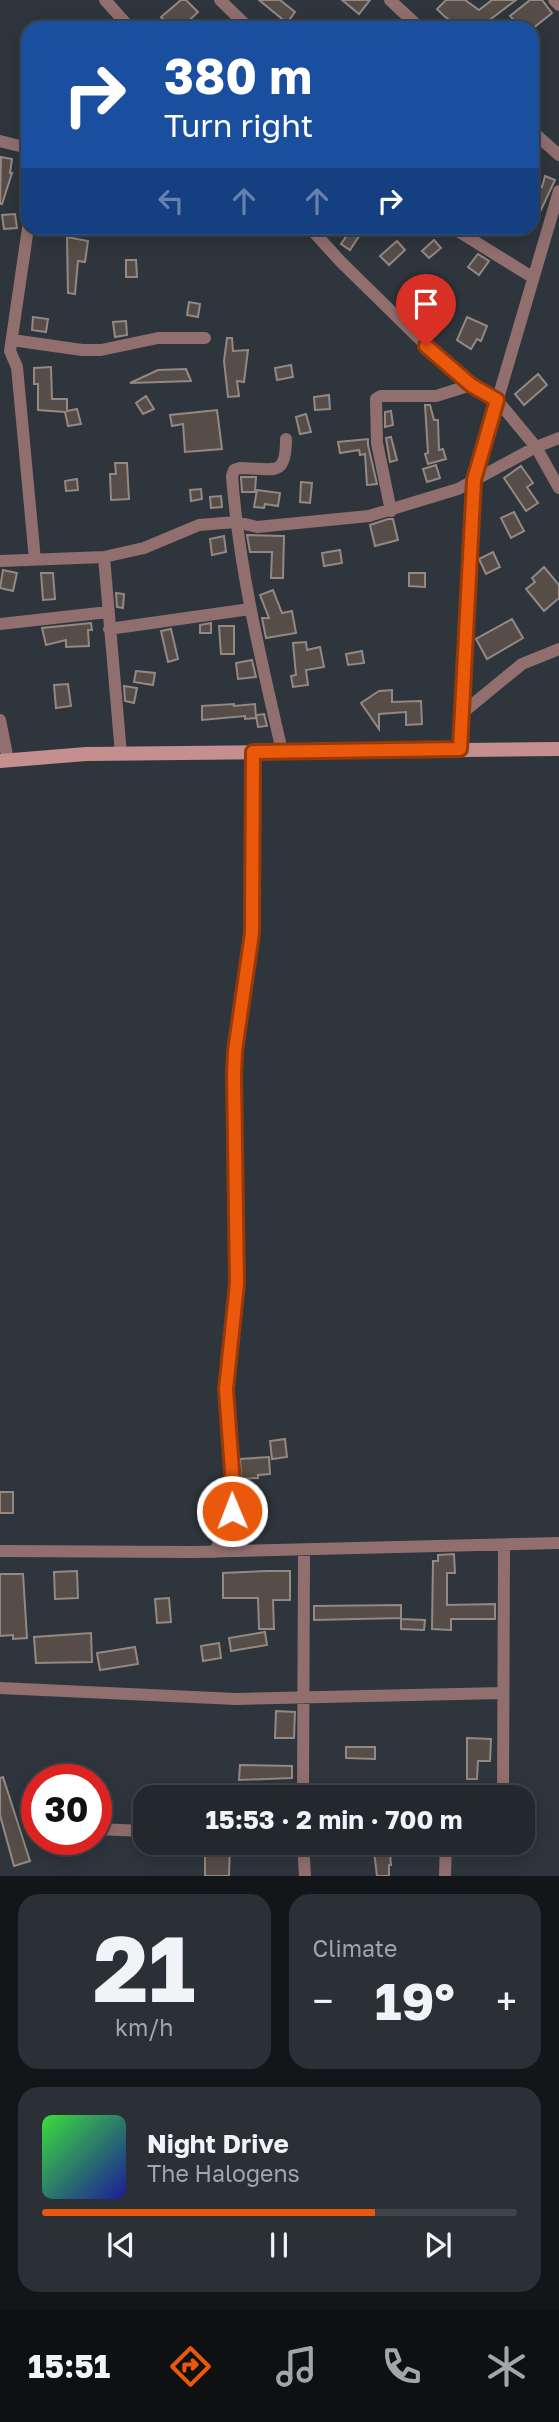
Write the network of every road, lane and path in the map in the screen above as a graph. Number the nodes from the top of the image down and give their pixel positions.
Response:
1 (106, 0) edge
2 (220, 0) edge
3 (390, 0) edge
4 (554, 0) edge
5 (559, 5) edge
6 (124, 21) edge
7 (242, 21) edge
8 (412, 21) edge
9 (539, 137) edge
10 (0, 141) edge
11 (21, 146) edge
12 (559, 155) edge
13 (559, 191) edge
14 (27, 235) edge
15 (317, 235) edge
16 (464, 235) edge
17 (532, 277) junction
18 (205, 338) dead end
19 (12, 340) junction
20 (471, 385) junction
21 (497, 400) junction
22 (559, 438) edge
23 (286, 439) dead end
24 (536, 447) junction
25 (474, 480) junction
26 (559, 488) edge
27 (391, 511) junction
28 (236, 522) junction
29 (104, 557) junction
30 (35, 560) junction
31 (0, 561) edge
32 (250, 609) junction
33 (107, 612) junction
34 (0, 624) edge
35 (109, 629) junction
36 (559, 649) edge
37 (461, 714) junction
38 (0, 720) edge
39 (460, 749) junction
40 (559, 749) edge
41 (282, 751) junction
42 (253, 752) junction
43 (121, 754) junction
44 (4, 761) edge
45 (559, 1543) edge
46 (504, 1545) junction
47 (304, 1550) junction
48 (0, 1552) edge
49 (215, 1552) junction
50 (0, 1688) edge
51 (503, 1693) junction
52 (304, 1696) junction
53 (303, 1785) edge
54 (503, 1785) edge
55 (112, 1830) edge
56 (133, 1831) edge
57 (304, 1855) edge
58 (446, 1855) edge
59 (305, 1876) edge
60 (445, 1876) edge

1 - 6 street
2 - 7 street
3 - 8 street
4 - 5 street
9 - 12 street
10 - 11 street
13 - 17 street
14 - 19 street
15 - 20 street
16 - 17 street
17 - 21 street
18 - 19 street
19 - 30 street
20 - 21 street
20 - 27 street
21 - 24 street
21 - 25 street
22 - 24 street
23 - 28 street
24 - 25 street
24 - 26 street
25 - 27 street
25 - 37 street
27 - 28 street
28 - 29 street
28 - 32 street
29 - 30 street
29 - 33 street
30 - 31 street
32 - 35 street
32 - 41 street
33 - 34 street
33 - 35 street
35 - 43 street
36 - 37 street
37 - 39 street
38 - 44 street
39 - 40 street
39 - 41 street
41 - 42 street
42 - 43 street
42 - 49 street
43 - 44 street
45 - 46 street
46 - 47 street
46 - 51 street
47 - 49 street
47 - 52 street
48 - 49 street
50 - 52 street
51 - 52 street
51 - 54 street
52 - 53 street
55 - 56 street
57 - 59 street
58 - 60 street

